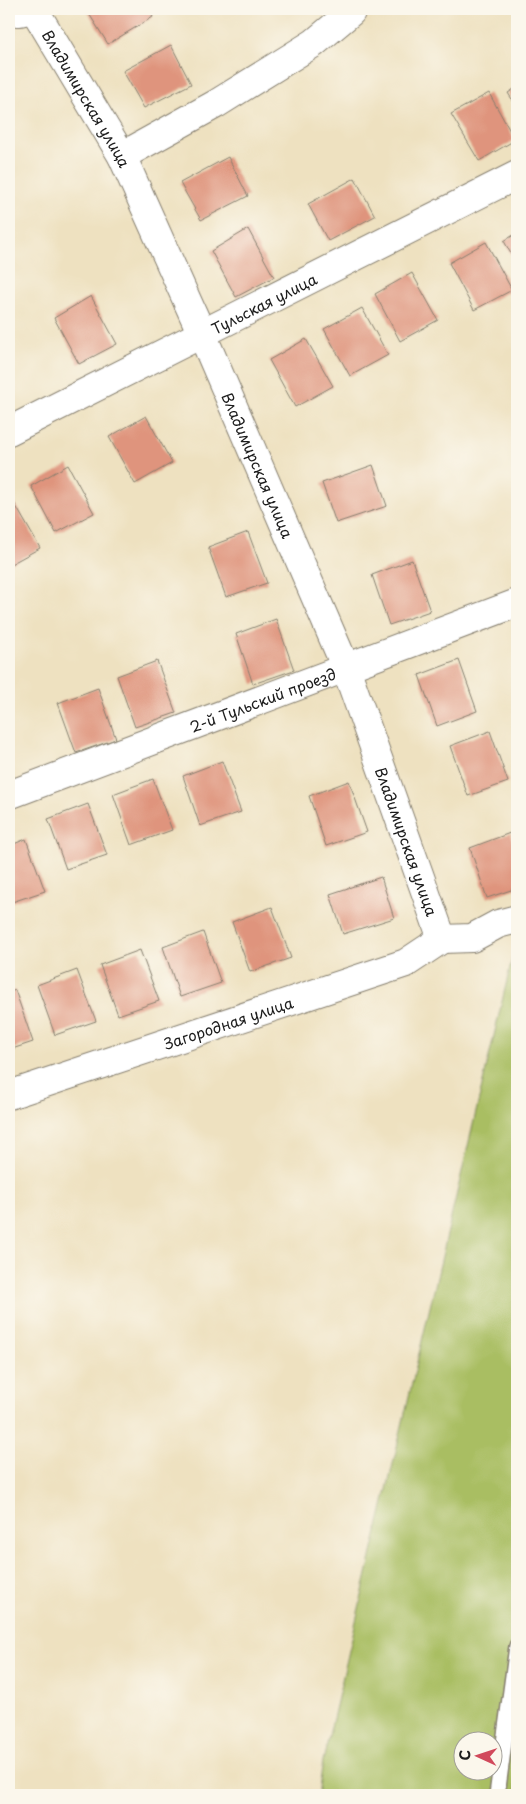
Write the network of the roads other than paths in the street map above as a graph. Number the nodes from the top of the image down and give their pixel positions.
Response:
1 (33, 9) edge
2 (9, 12) edge
3 (351, 12) dead end
4 (122, 156) junction
5 (517, 175) edge
6 (202, 334) junction
7 (9, 431) edge
8 (517, 603) edge
9 (346, 668) junction
10 (9, 796) edge
11 (517, 918) edge
12 (442, 939) junction
13 (9, 1095) edge
14 (517, 1646) edge
15 (497, 1795) edge

1 - 2 street
1 - 4 street, Владимирская улица
3 - 4 street
4 - 6 street, Владимирская улица
5 - 6 street, Тульская улица
6 - 7 street, Тульская улица
6 - 9 street, Владимирская улица
8 - 9 street, 2-й Тульский проезд
9 - 10 street, 2-й Тульский проезд
9 - 12 street, Владимирская улица
11 - 12 street
12 - 13 street, Загородная улица
14 - 15 lane

